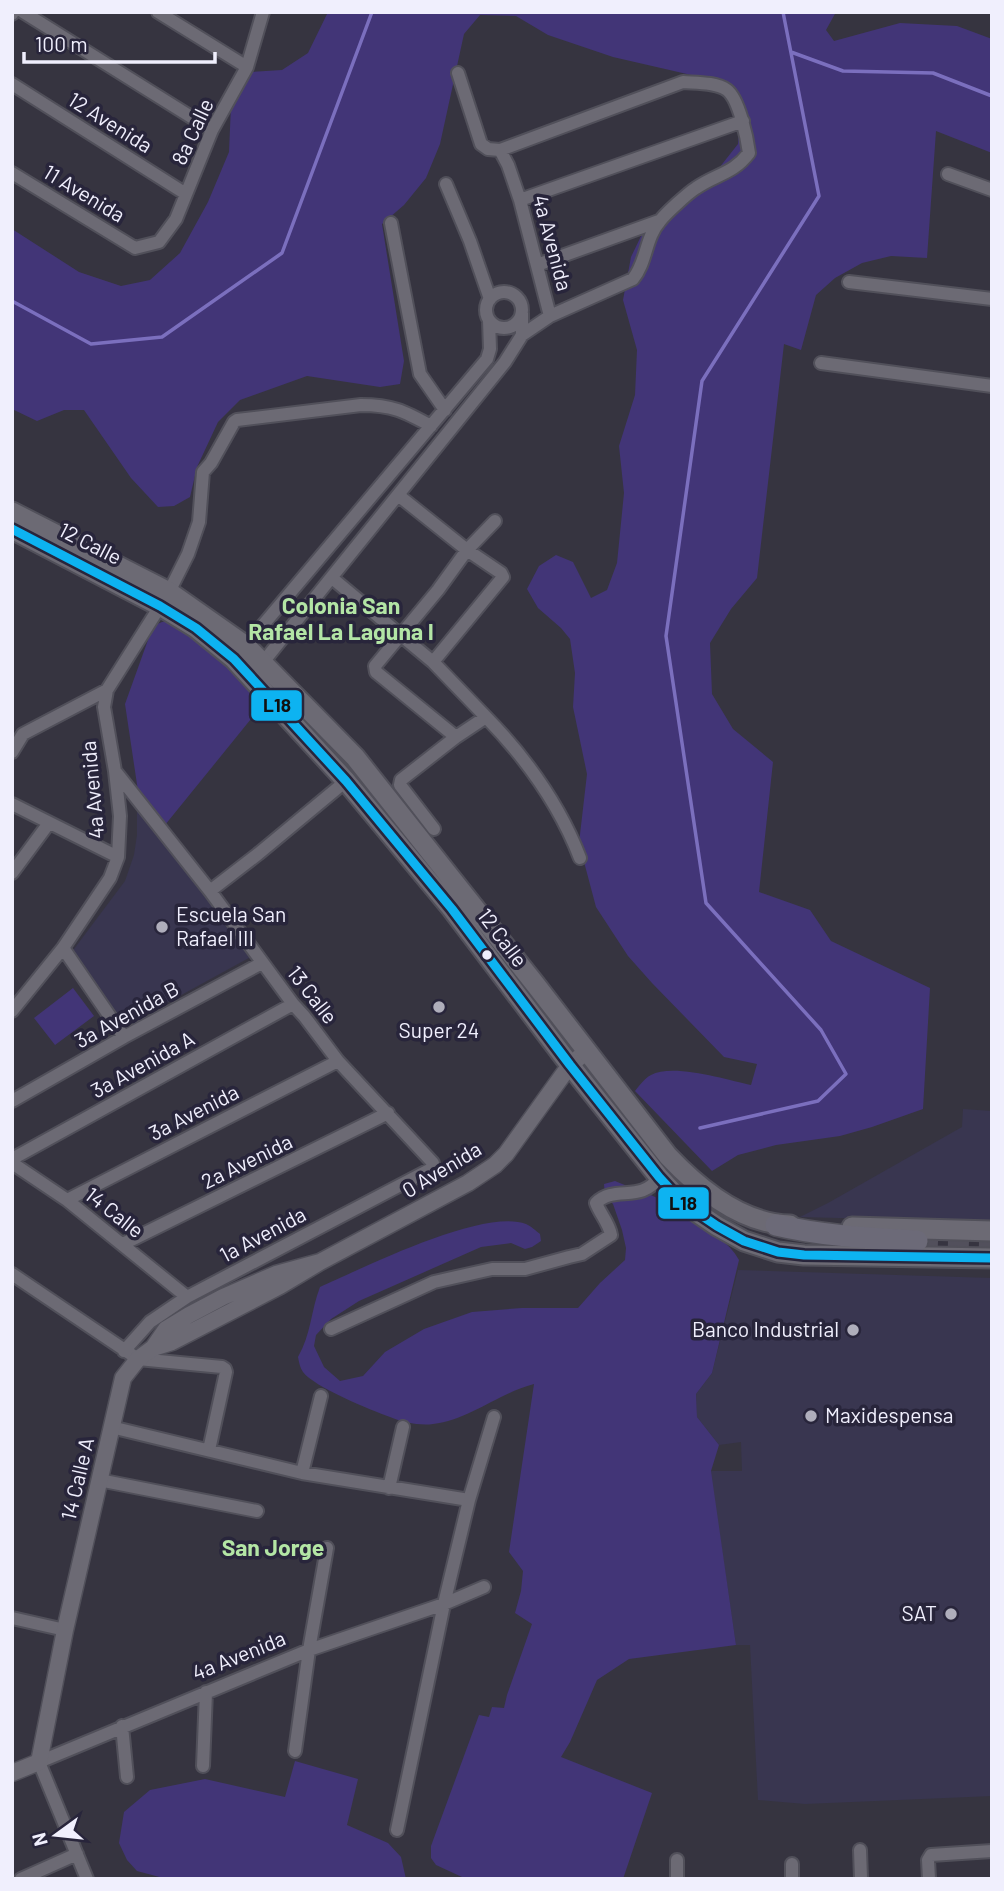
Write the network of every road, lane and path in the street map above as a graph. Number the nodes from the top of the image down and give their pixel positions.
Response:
1 (23, 12) edge
2 (158, 12) edge
3 (263, 12) edge
4 (247, 67) junction
5 (458, 73) dead end
6 (12, 84) edge
7 (743, 121) junction
8 (212, 130) junction
9 (500, 150) junction
10 (12, 173) edge
11 (948, 174) dead end
12 (446, 184) dead end
13 (992, 190) edge
14 (186, 194) junction
15 (520, 200) junction
16 (659, 221) junction
17 (391, 223) dead end
18 (135, 248) joint
19 (537, 265) junction
20 (849, 282) dead end
21 (490, 299) junction
22 (992, 299) edge
23 (522, 313) junction
24 (550, 316) junction
25 (489, 320) junction
26 (522, 335) junction
27 (821, 363) dead end
28 (992, 386) edge
29 (445, 410) junction
30 (431, 426) junction
31 (397, 495) junction
32 (12, 512) edge
33 (495, 521) dead end
34 (12, 529) edge
35 (467, 550) junction
36 (332, 578) junction
37 (164, 599) junction
38 (401, 634) junction
39 (240, 653) junction
40 (433, 662) junction
41 (256, 669) junction
42 (107, 690) junction
43 (486, 717) junction
44 (18, 731) edge
45 (456, 737) junction
46 (12, 752) edge
47 (116, 771) junction
48 (346, 781) junction
49 (12, 804) edge
50 (49, 823) junction
51 (433, 830) dead end
52 (118, 857) junction
53 (580, 858) dead end
54 (12, 873) edge
55 (210, 891) junction
56 (63, 948) junction
57 (262, 963) junction
58 (293, 1004) junction
59 (12, 1011) edge
60 (124, 1037) junction
61 (587, 1051) junction
62 (338, 1061) junction
63 (570, 1065) junction
64 (12, 1101) edge
65 (388, 1113) junction
66 (12, 1161) edge
67 (431, 1169) joint
68 (659, 1177) junction
69 (707, 1193) junction
70 (67, 1200) junction
71 (776, 1225) junction
72 (992, 1231) edge
73 (917, 1241) tunnel mouth
74 (123, 1244) junction
75 (760, 1247) junction
76 (992, 1258) edge
77 (12, 1273) edge
78 (187, 1297) junction
79 (331, 1329) dead end
80 (131, 1355) junction
81 (321, 1396) dead end
82 (494, 1417) dead end
83 (111, 1427) junction
84 (403, 1427) dead end
85 (209, 1450) junction
86 (302, 1473) junction
87 (99, 1480) junction
88 (389, 1488) junction
89 (469, 1500) junction
90 (257, 1511) dead end
91 (327, 1548) dead end
92 (484, 1587) dead end
93 (444, 1604) junction
94 (12, 1618) edge
95 (65, 1630) junction
96 (309, 1650) junction
97 (206, 1692) junction
98 (122, 1726) junction
99 (295, 1751) dead end
100 (39, 1762) junction
101 (203, 1766) dead end
102 (12, 1773) edge
103 (127, 1777) dead end
104 (397, 1829) dead end
105 (859, 1850) dead end
106 (992, 1851) edge
107 (77, 1854) junction
108 (677, 1860) dead end
109 (792, 1864) dead end
110 (21, 1879) edge
111 (87, 1879) edge
112 (677, 1879) edge
113 (792, 1879) edge
114 (861, 1879) edge
115 (929, 1879) edge

1 - 8 street
2 - 4 street
3 - 4 street, 8a Calle
4 - 8 street, 8a Calle
5 - 9 street
6 - 14 street, 12 Avenida
7 - 9 street
7 - 15 street
7 - 16 street
8 - 14 street, 8a Calle
9 - 15 street, 4a Avenida
10 - 18 street, 11 Avenida
11 - 13 street
12 - 21 street
14 - 18 street, 8a Calle
15 - 19 street, 4a Avenida
16 - 19 street
16 - 24 street
17 - 29 street
19 - 24 street, 4a Avenida
20 - 22 street
21 - 23 street
21 - 25 street
23 - 25 street
23 - 26 street
24 - 26 street, 4a Avenida
25 - 29 street
26 - 31 street
27 - 28 street
29 - 30 street
30 - 37 street
30 - 39 street
31 - 35 street
31 - 36 street
32 - 37 main road, 12 Calle
33 - 35 street
34 - 37 main road, 12 Calle
35 - 38 street
35 - 40 street
36 - 38 street
36 - 41 street
37 - 39 main road, 12 Calle
37 - 42 street
38 - 40 street
38 - 45 street
39 - 41 main road, 12 Calle
40 - 43 street
41 - 48 main road, 12 Calle
41 - 61 main road, 12 Calle
42 - 44 street
42 - 47 street, 4a Avenida
43 - 45 street
43 - 53 street
44 - 46 street
45 - 51 street
47 - 52 street, 4a Avenida
47 - 55 street, 13 Calle
48 - 55 street
48 - 63 main road, 12 Calle
49 - 50 street
50 - 52 street
50 - 54 street
52 - 56 street, 4a Avenida
55 - 57 street, 13 Calle
56 - 59 street, 4a Avenida
56 - 60 street
57 - 58 street, 13 Calle
57 - 60 street, 3a Avenida B
58 - 62 street, 13 Calle
58 - 66 street, 3a Avenida A
60 - 64 street, 3a Avenida B
61 - 63 street, 0 Avenida
61 - 69 main road, 12 Calle
62 - 65 street, 13 Calle
62 - 70 street, 3a Avenida
63 - 68 main road, 12 Calle
63 - 80 street, 0 Avenida
65 - 67 street, 13 Calle
65 - 74 street, 2a Avenida
66 - 70 street, 14 Calle
67 - 78 street, 1a Avenida
68 - 75 main road, 12 Calle
68 - 79 street
69 - 71 main road, 12 Calle
69 - 75 main road
70 - 74 street, 14 Calle
71 - 72 main road, 12 Calle
71 - 73 highway
74 - 78 street, 14 Calle
75 - 76 main road, 12 Calle
77 - 80 street
78 - 80 street, 1a Avenida
80 - 83 street, 14 Calle A
80 - 85 street
81 - 86 street
82 - 89 street
83 - 85 street
83 - 87 street, 14 Calle A
84 - 88 street
85 - 86 street
86 - 88 street
87 - 90 street
87 - 95 street, 14 Calle A
88 - 89 street
89 - 93 street
91 - 96 street
92 - 93 street, 4a Avenida
93 - 96 street, 4a Avenida
93 - 104 street
94 - 95 street
95 - 100 street, 14 Calle A
96 - 97 street, 4a Avenida
96 - 99 street
97 - 98 street, 4a Avenida
97 - 101 street
98 - 100 street, 4a Avenida
98 - 103 street
100 - 102 street, 4a Avenida
100 - 107 street
105 - 114 street
106 - 115 street
107 - 110 street
107 - 111 street
108 - 112 street
109 - 113 street

